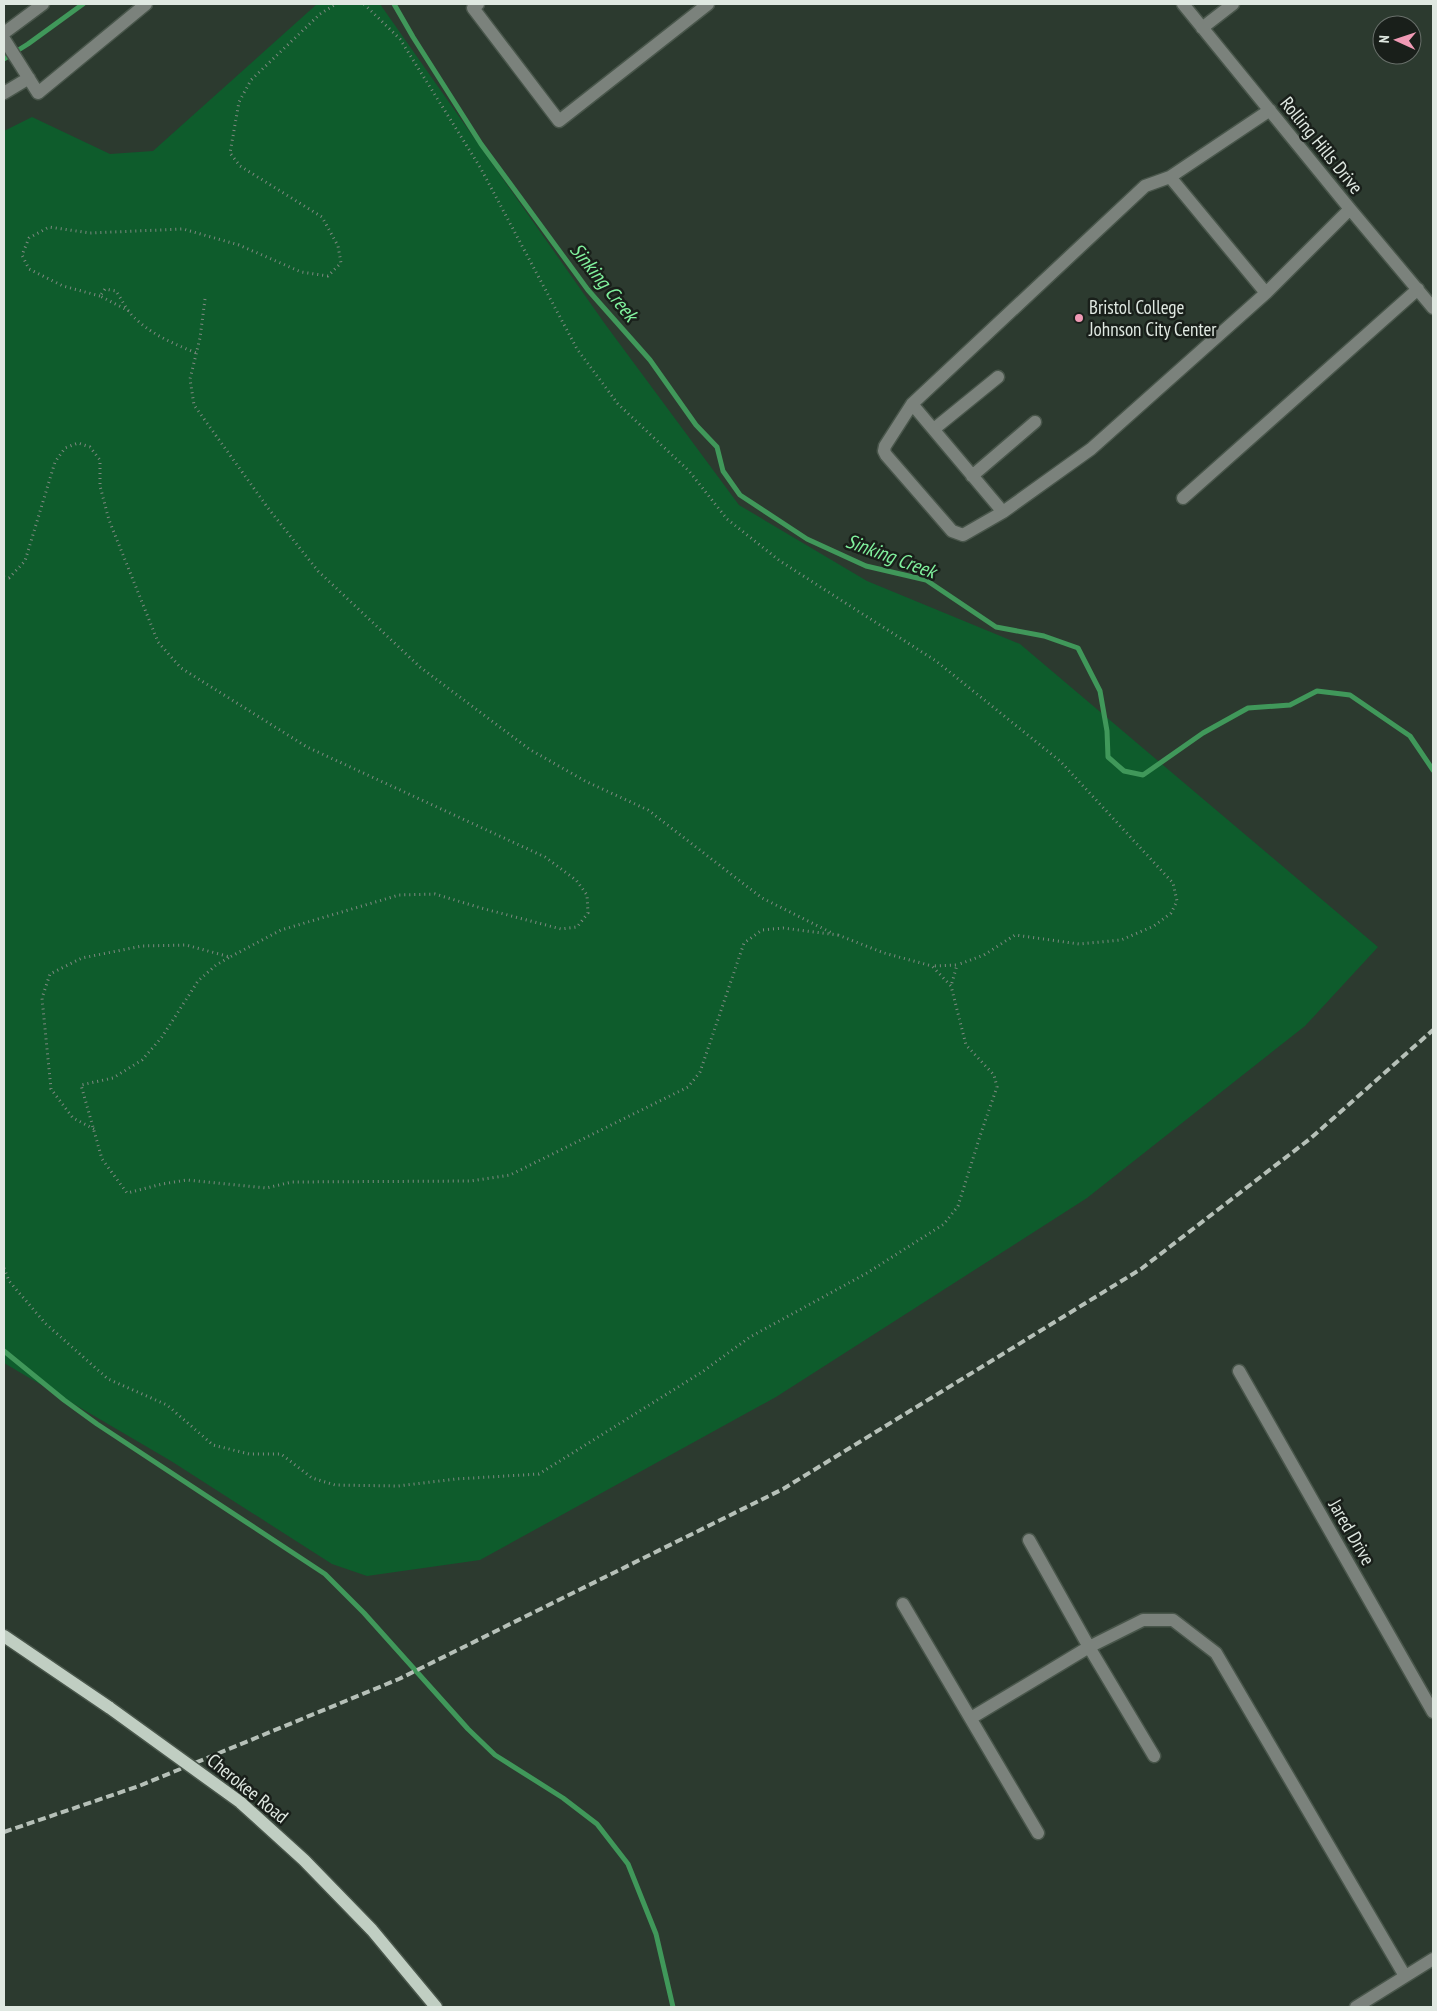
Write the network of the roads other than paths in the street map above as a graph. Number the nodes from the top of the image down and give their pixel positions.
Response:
1 (43, 4) edge
2 (146, 4) edge
3 (478, 4) edge
4 (708, 4) edge
5 (1183, 4) edge
6 (1233, 4) edge
7 (1202, 28) junction
8 (4, 33) edge
9 (4, 39) edge
10 (29, 78) junction
11 (4, 93) edge
12 (1270, 110) junction
13 (1170, 177) junction
14 (1350, 210) junction
15 (1418, 289) junction
16 (1266, 293) junction
17 (1433, 308) edge
18 (998, 377) dead end
19 (912, 404) junction
20 (1035, 422) dead end
21 (934, 429) junction
22 (972, 476) junction
23 (1183, 498) dead end
24 (1003, 512) junction
25 (1239, 1371) dead end
26 (1029, 1540) dead end
27 (903, 1604) dead end
28 (4, 1636) edge
29 (1089, 1647) junction
30 (1433, 1712) edge
31 (972, 1718) junction
32 (1154, 1756) dead end
33 (1038, 1833) dead end
34 (1433, 1959) edge
35 (1405, 1976) junction
36 (436, 2007) edge
37 (1356, 2007) edge

1 - 8 street
2 - 10 street
3 - 4 street
5 - 7 street, Rolling Hills Drive
6 - 7 street
7 - 12 street, Rolling Hills Drive
9 - 10 street
10 - 11 street
12 - 13 street
12 - 14 street, Rolling Hills Drive
13 - 16 street
13 - 19 street
14 - 15 street, Rolling Hills Drive
14 - 16 street
15 - 17 street, Rolling Hills Drive
15 - 23 street
16 - 24 street
18 - 21 street
19 - 21 street
19 - 24 street
20 - 22 street
21 - 22 street
22 - 24 street
25 - 30 street, Jared Drive
26 - 29 street
27 - 31 street
28 - 36 main road, Cherokee Road, bridge
29 - 31 street
29 - 32 street
29 - 35 street
31 - 33 street
34 - 35 street
35 - 37 street

